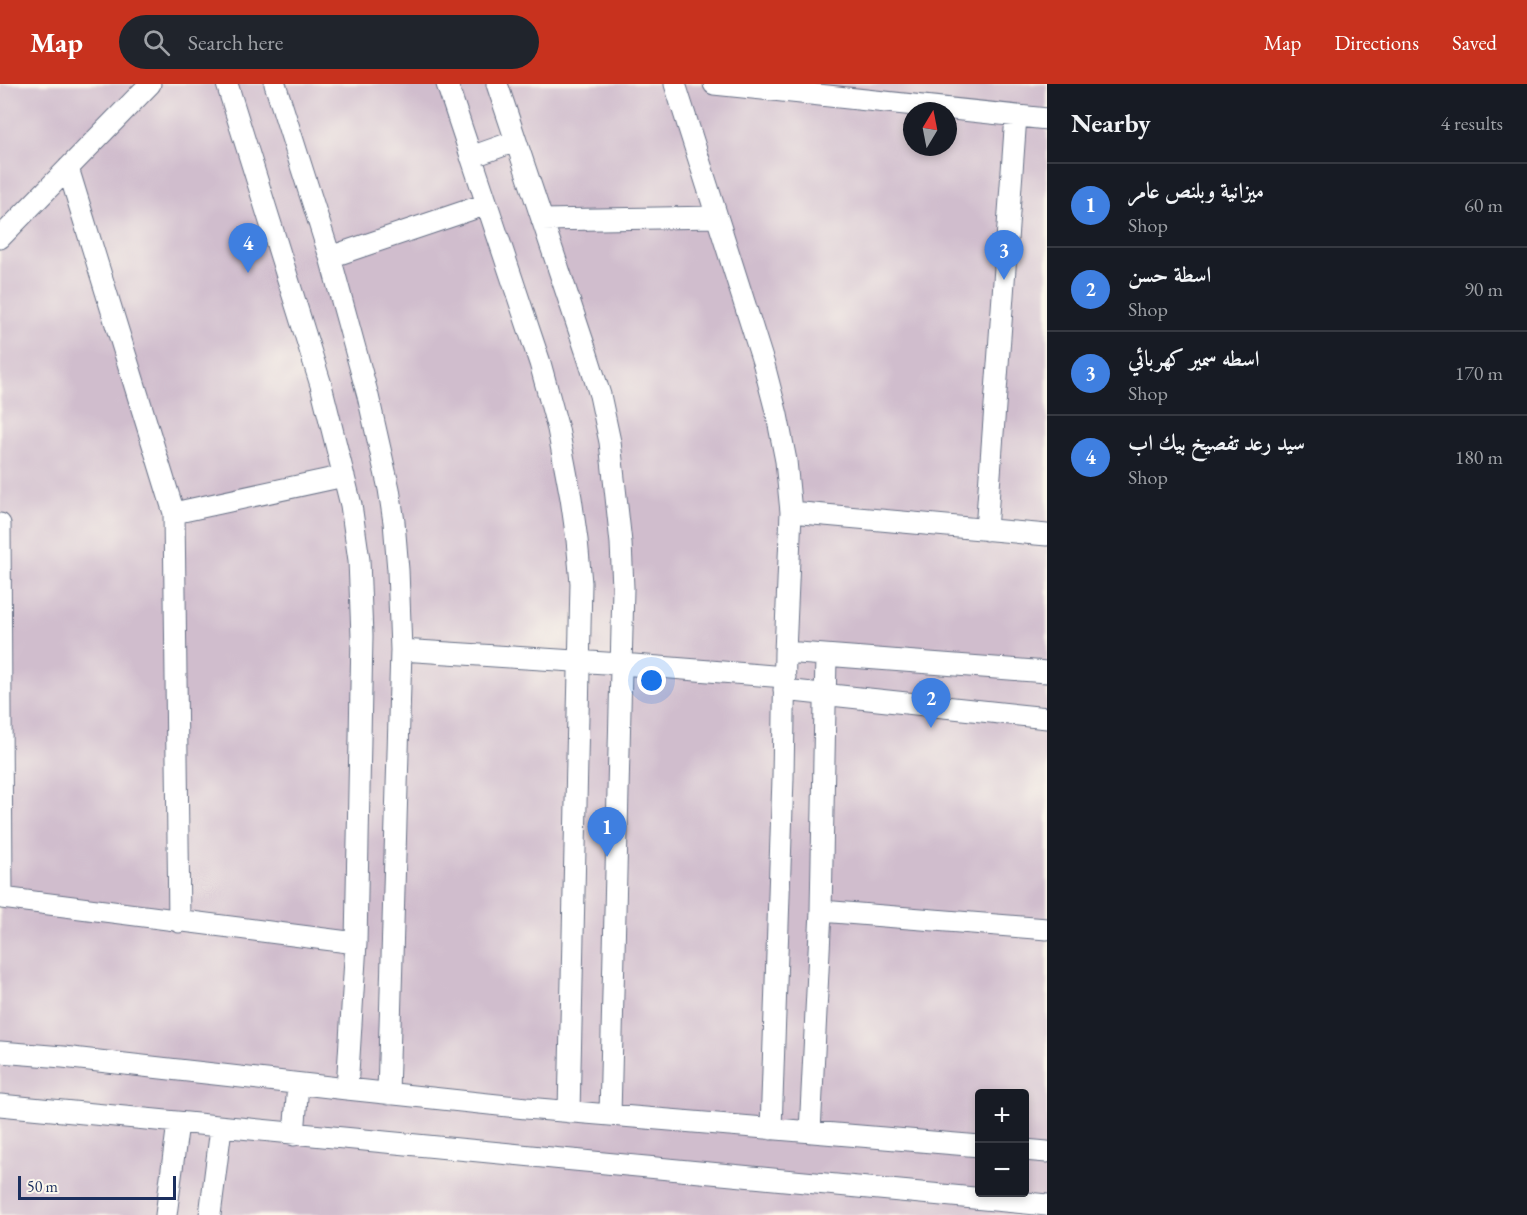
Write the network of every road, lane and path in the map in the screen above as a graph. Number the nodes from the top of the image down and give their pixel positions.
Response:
1 (150, 84) edge
2 (227, 84) edge
3 (275, 84) edge
4 (447, 84) edge
5 (497, 84) edge
6 (675, 84) edge
7 (714, 84) edge
8 (1016, 116) junction
9 (1047, 119) edge
10 (516, 141) junction
11 (471, 157) junction
12 (68, 168) junction
13 (487, 204) junction
14 (717, 217) junction
15 (542, 220) junction
16 (0, 238) edge
17 (330, 257) junction
18 (344, 477) junction
19 (791, 512) junction
20 (174, 513) junction
21 (0, 524) edge
22 (986, 530) junction
23 (1047, 535) edge
24 (401, 650) junction
25 (785, 652) junction
26 (826, 656) junction
27 (579, 661) junction
28 (621, 664) junction
29 (1047, 672) edge
30 (784, 684) junction
31 (826, 695) junction
32 (1047, 717) edge
33 (821, 911) junction
34 (179, 921) junction
35 (1047, 929) edge
36 (356, 943) junction
37 (0, 1052) edge
38 (298, 1084) junction
39 (347, 1089) junction
40 (388, 1094) junction
41 (0, 1105) edge
42 (569, 1112) junction
43 (610, 1115) junction
44 (178, 1123) junction
45 (221, 1128) junction
46 (771, 1129) junction
47 (810, 1132) junction
48 (294, 1135) junction
49 (975, 1146) edge
50 (1029, 1150) edge
51 (1047, 1152) edge
52 (1047, 1205) edge
53 (166, 1215) edge
54 (210, 1215) edge

1 - 12 street
2 - 18 street
3 - 17 street
4 - 11 street
5 - 10 street
6 - 14 street
7 - 8 street
8 - 9 street
8 - 22 street
10 - 11 street
10 - 15 street
11 - 13 street
12 - 16 street
12 - 20 street
13 - 17 street
13 - 27 street
14 - 15 street
14 - 19 street
15 - 28 street
17 - 24 street
18 - 20 street
18 - 36 street
19 - 22 street
19 - 25 street
20 - 34 street
21 - 34 street
22 - 23 street
24 - 27 street
24 - 40 street
25 - 26 street
25 - 30 street
26 - 29 street
26 - 31 street
27 - 28 street
27 - 42 street
28 - 30 street
28 - 43 street
30 - 31 street
30 - 46 street
31 - 32 street
31 - 33 street
33 - 35 street
33 - 47 street
34 - 36 street
36 - 39 street
37 - 38 street
38 - 39 street
38 - 48 street
39 - 40 street
40 - 42 street
41 - 44 street
42 - 43 street
43 - 46 street
44 - 45 street
44 - 53 street
45 - 48 street
45 - 54 street
46 - 47 street
47 - 49 street
48 - 52 street
50 - 51 street

